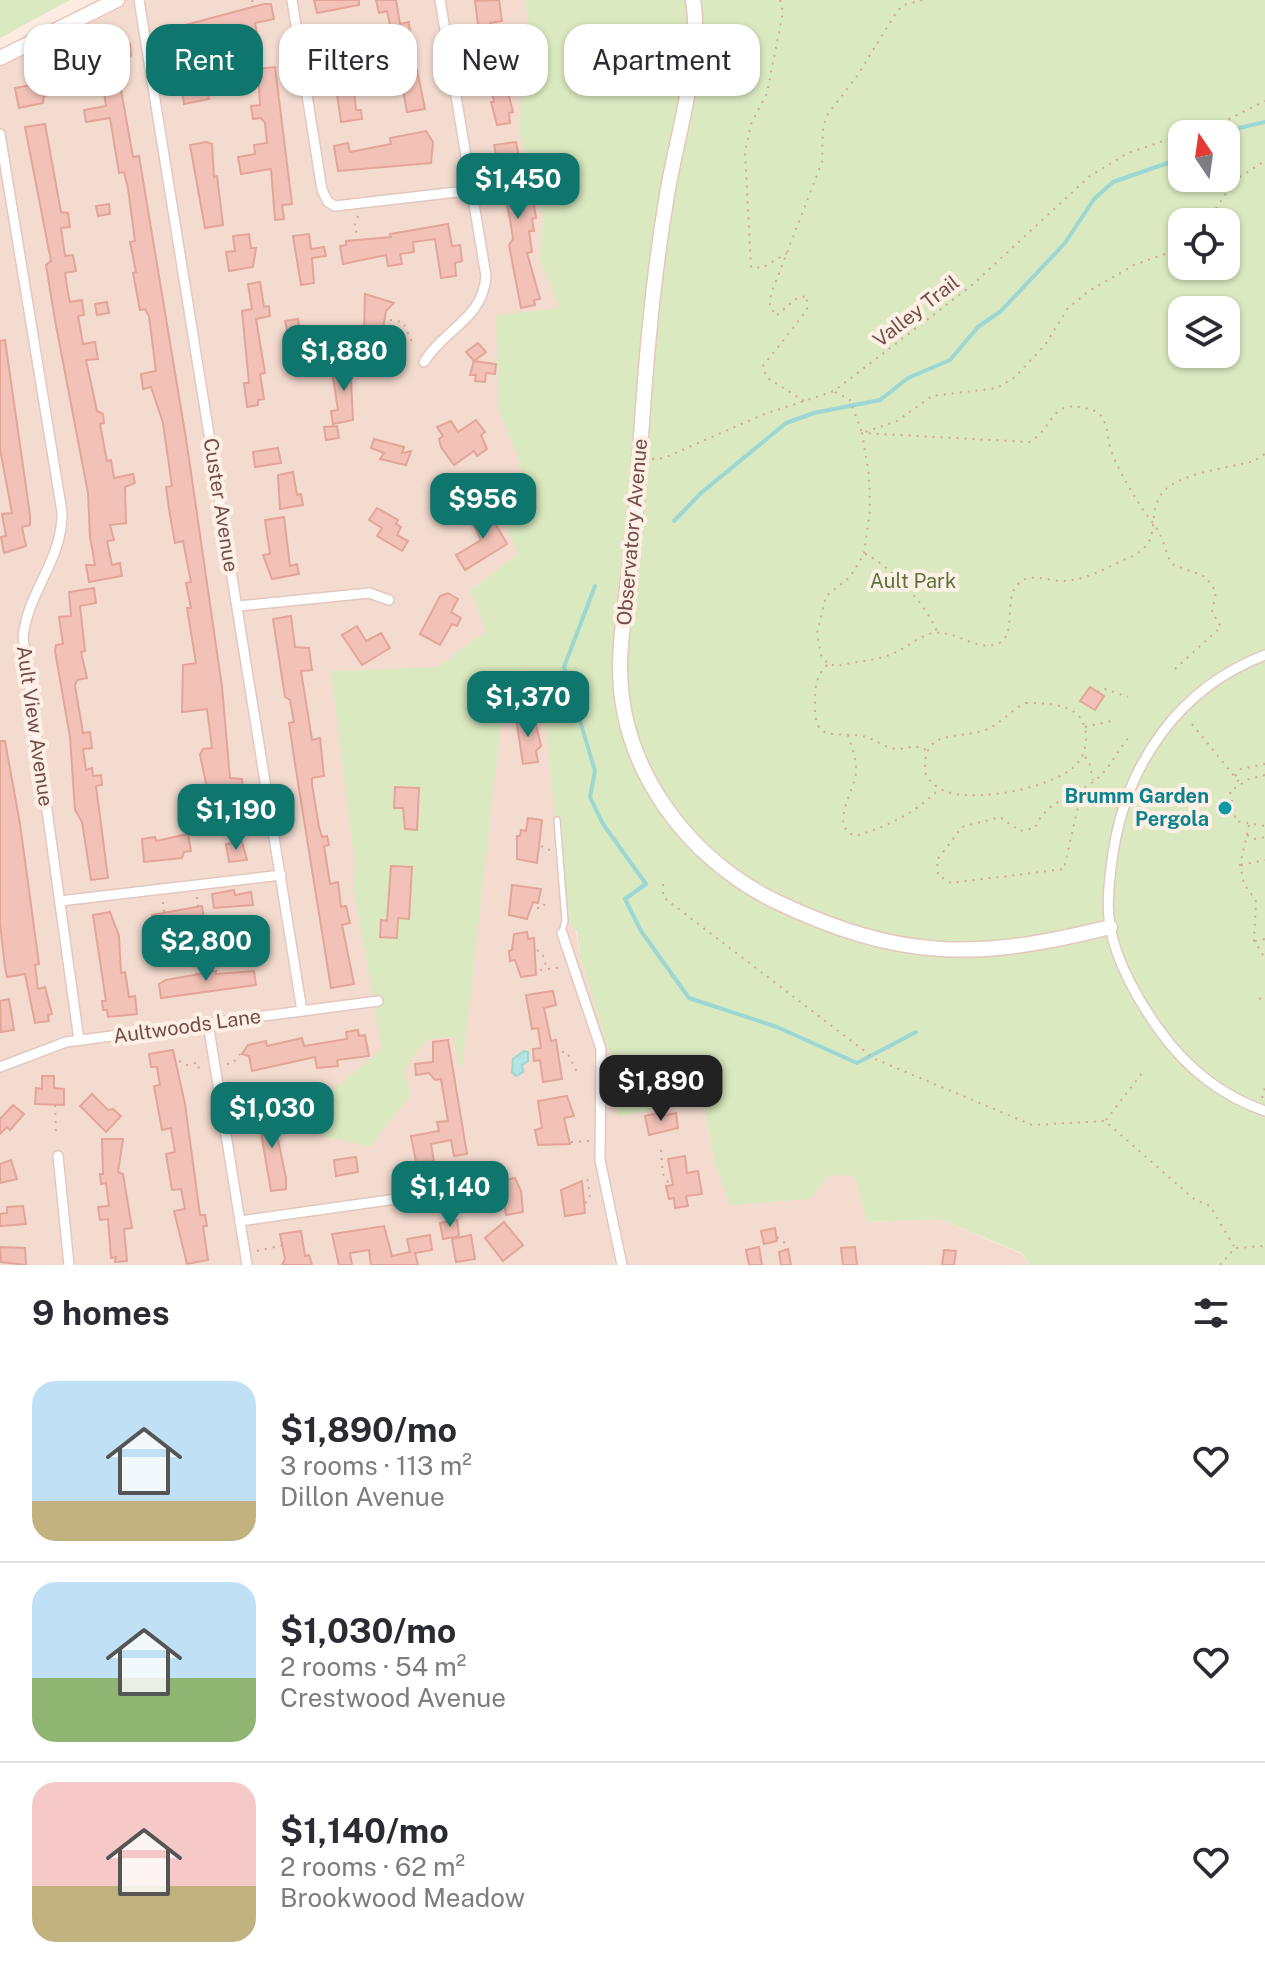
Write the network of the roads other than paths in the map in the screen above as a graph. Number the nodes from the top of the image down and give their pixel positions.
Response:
1 (117, 0) edge
2 (139, 0) edge
3 (292, 0) edge
4 (440, 0) edge
5 (693, 0) edge
6 (0, 58) edge
7 (0, 134) edge
8 (474, 190) junction
9 (424, 362) dead end
10 (389, 600) dead end
11 (238, 606) junction
12 (1265, 655) edge
13 (557, 820) dead end
14 (281, 875) junction
15 (60, 901) junction
16 (1110, 927) junction
17 (562, 933) joint
18 (378, 1001) dead end
19 (302, 1011) junction
20 (208, 1023) junction
21 (79, 1040) junction
22 (0, 1067) edge
23 (1265, 1111) edge
24 (58, 1156) dead end
25 (474, 1188) dead end
26 (240, 1221) junction
27 (69, 1265) edge
28 (247, 1265) edge
29 (622, 1265) edge

1 - 6 street
2 - 11 street, Custer Avenue
3 - 8 street
4 - 8 street
5 - 16 street, Observatory Avenue
7 - 15 street, Ault View Avenue
8 - 9 street
10 - 11 street
11 - 14 street, Custer Avenue
12 - 16 street
13 - 17 lane
14 - 15 street
14 - 19 street, Custer Avenue
15 - 21 street, Ault View Avenue
16 - 23 street
17 - 29 street
18 - 19 street, Aultwoods Lane
19 - 20 street, Aultwoods Lane
20 - 21 street, Aultwoods Lane
20 - 26 street
21 - 22 street, Aultwoods Lane
24 - 27 street
25 - 26 street
26 - 28 street

